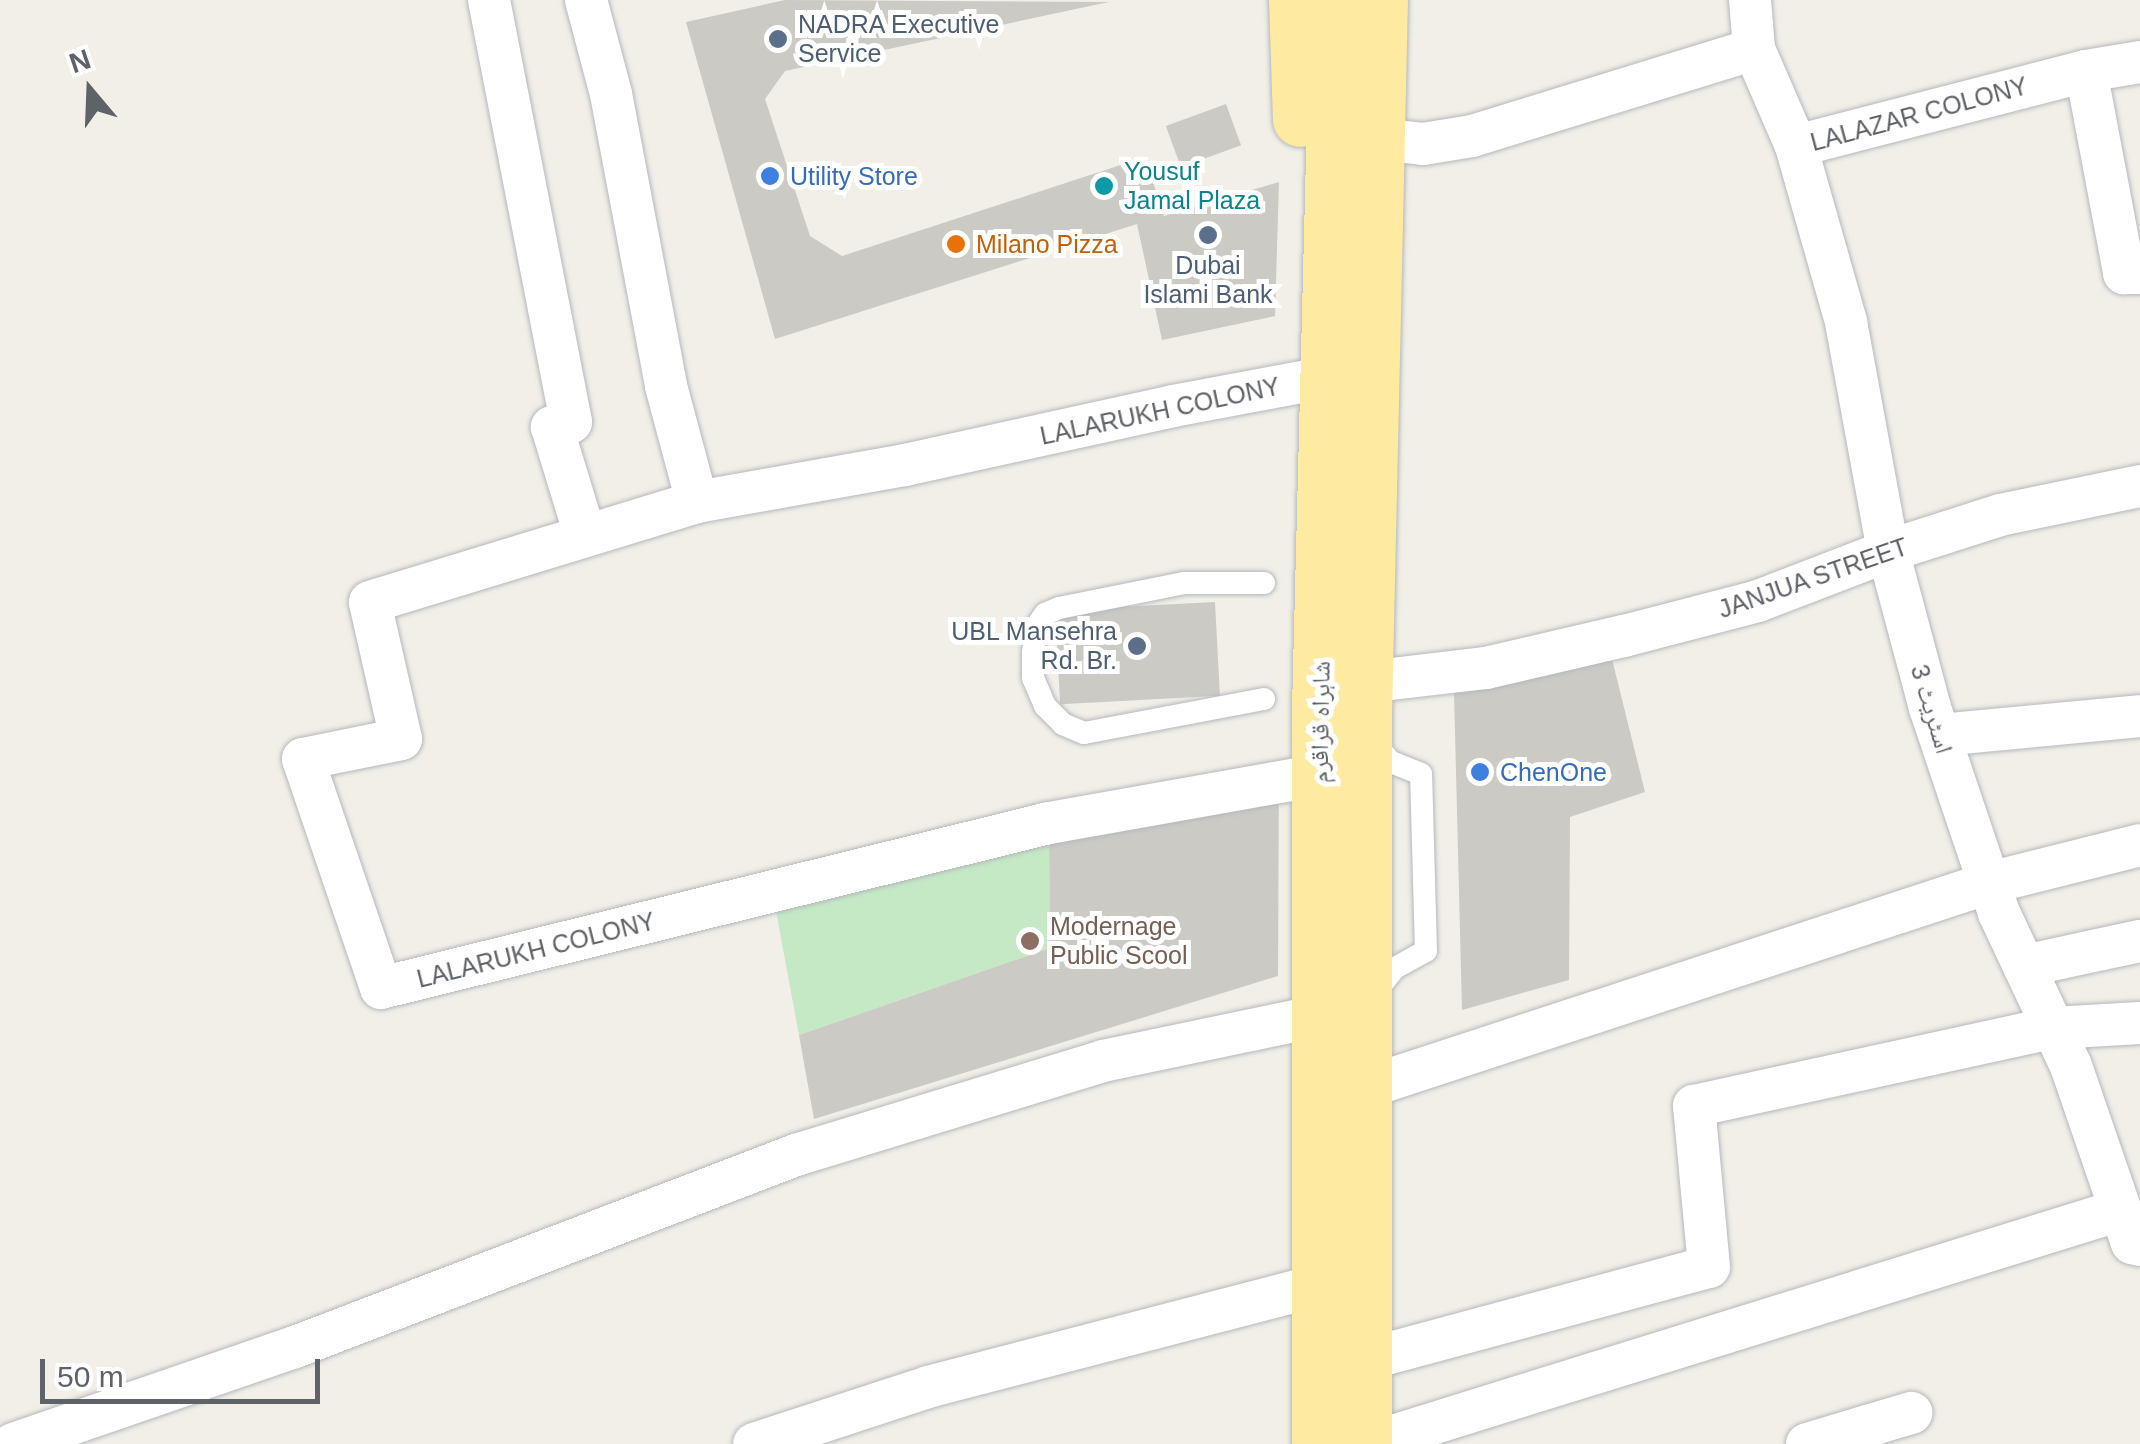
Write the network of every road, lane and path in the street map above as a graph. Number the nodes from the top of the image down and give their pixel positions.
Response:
1 (489, 0) edge
2 (586, 0) edge
3 (1296, 0) edge
4 (1336, 0) edge
5 (1380, 0) edge
6 (1750, 0) edge
7 (1754, 49) junction
8 (2140, 62) edge
9 (2086, 71) junction
10 (1378, 139) junction
11 (1796, 146) junction
12 (2140, 273) edge
13 (1330, 297) junction
14 (1328, 378) junction
15 (2140, 486) edge
16 (697, 502) junction
17 (585, 535) junction
18 (1888, 551) junction
19 (1264, 583) dead end
20 (1365, 699) junction
21 (1264, 700) dead end
22 (2140, 716) edge
23 (1940, 735) junction
24 (1320, 775) junction
25 (2140, 845) edge
26 (1989, 883) junction
27 (2140, 941) edge
28 (2024, 966) junction
29 (1342, 1012) junction
30 (2140, 1023) edge
31 (2053, 1028) junction
32 (1364, 1088) junction
33 (2130, 1227) edge
34 (1319, 1285) junction
35 (1364, 1360) junction
36 (1911, 1413) dead end
37 (13, 1444) edge
38 (754, 1444) edge
39 (1319, 1444) edge
40 (1366, 1444) edge
41 (1807, 1444) edge

1 - 17 street
2 - 16 street
3 - 13 highway
4 - 13 highway, شاہراہ قراقرم
5 - 10 highway, شاہراہ قراقرم
6 - 7 street, LALAZAR COLONY
7 - 10 street
7 - 11 street, LALAZAR COLONY
8 - 9 street, LALAZAR COLONY
9 - 11 street, LALAZAR COLONY
9 - 12 street
10 - 20 highway, شاہراہ قراقرم
11 - 18 street, اسٹریٹ 3
13 - 14 highway, شاہراہ قراقرم
14 - 16 street, LALARUKH COLONY
14 - 24 highway, شاہراہ قراقرم
15 - 18 street, JANJUA STREET
16 - 17 street, LALARUKH COLONY
17 - 24 street, LALARUKH COLONY
18 - 20 street, JANJUA STREET
18 - 23 street, اسٹریٹ 3
19 - 21 lane
20 - 29 highway, شاہراہ قراقرم
22 - 23 street
23 - 26 street, اسٹریٹ 3
24 - 29 highway, شاہراہ قراقرم
25 - 26 street
26 - 28 street, اسٹریٹ 3
26 - 32 street
27 - 28 street
28 - 31 street, اسٹریٹ 3
29 - 32 highway, شاہراہ قراقرم
29 - 34 highway, شاہراہ قراقرم
29 - 37 street
30 - 31 street
31 - 33 street, اسٹریٹ 3
31 - 35 street
32 - 35 highway, شاہراہ قراقرم
33 - 40 street
34 - 38 street
34 - 39 highway, شاہراہ قراقرم
35 - 40 highway, شاہراہ قراقرم
36 - 41 street

